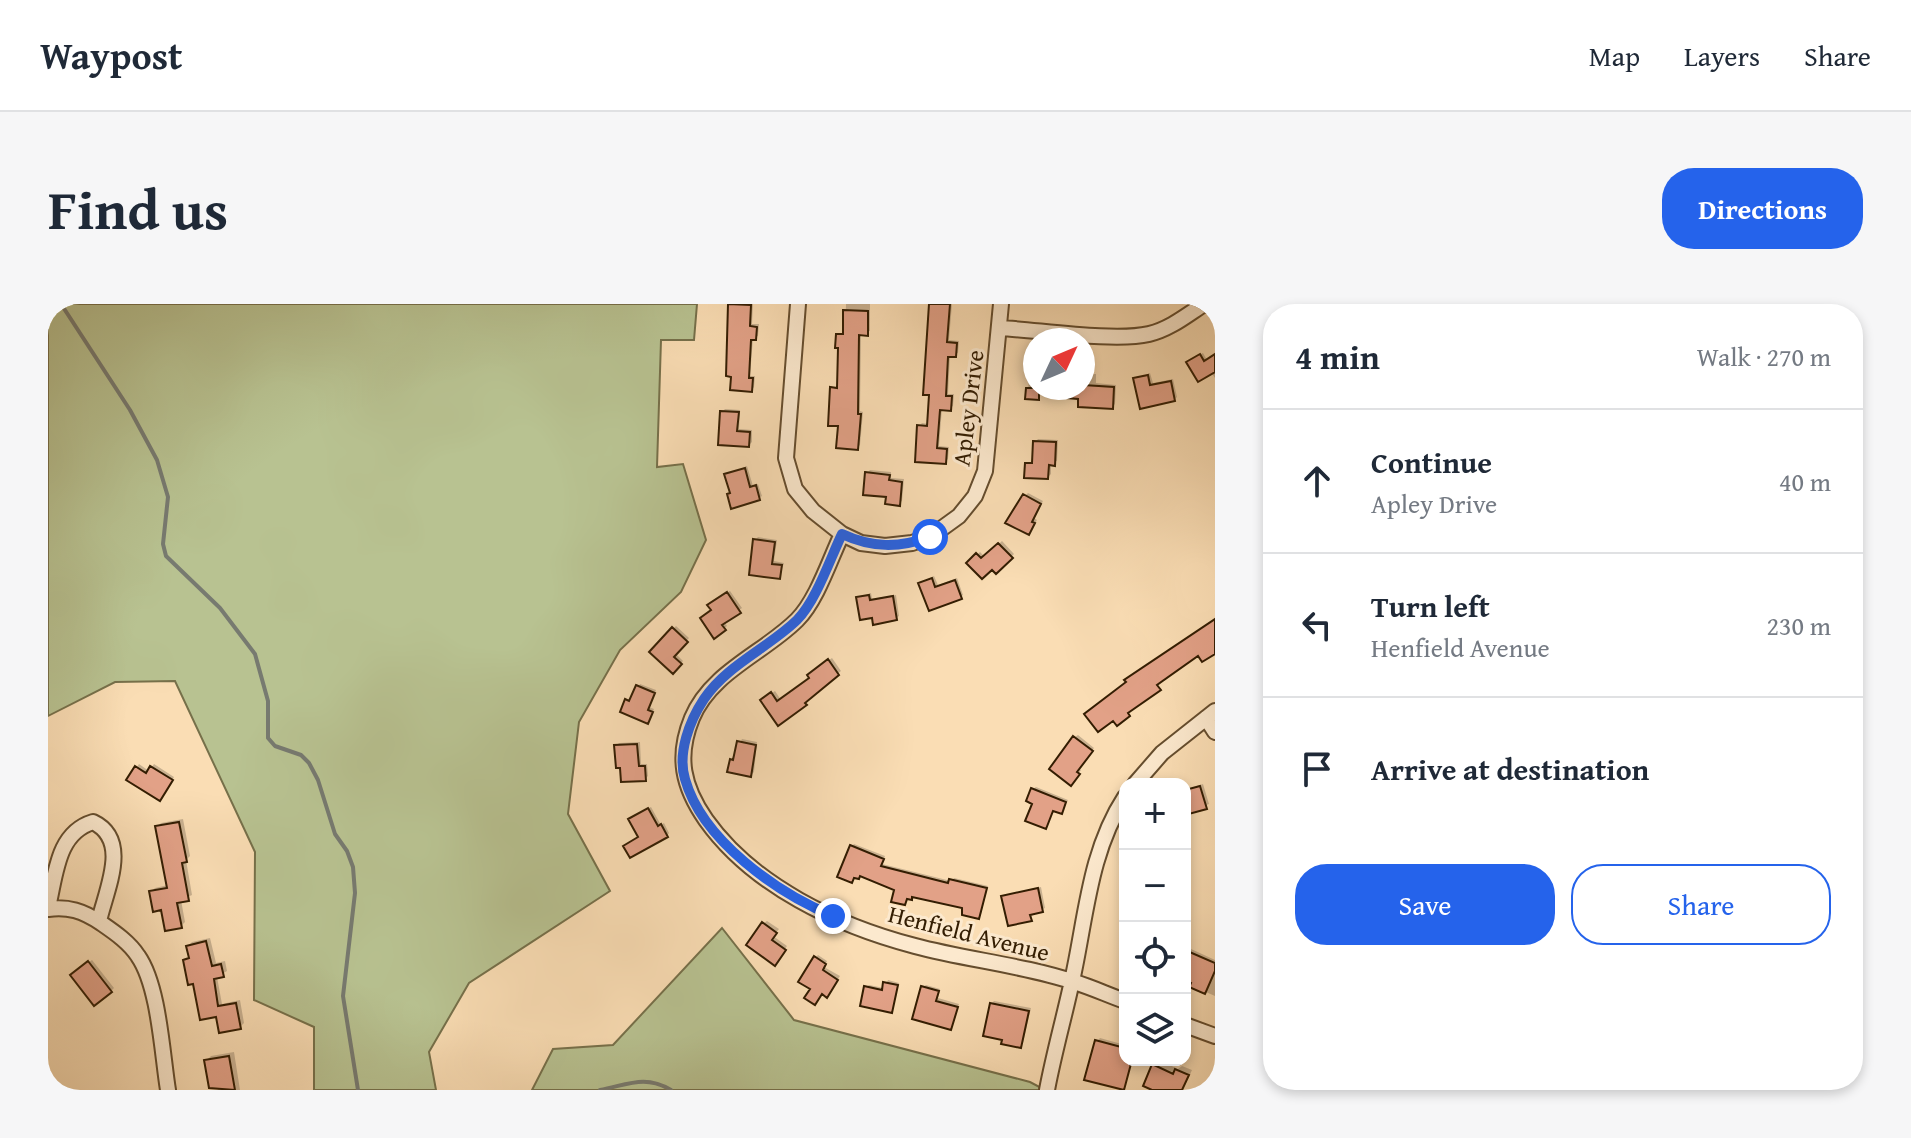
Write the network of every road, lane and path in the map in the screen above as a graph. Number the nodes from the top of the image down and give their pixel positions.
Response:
1 (798, 304) edge
2 (1001, 304) edge
3 (1204, 304) edge
4 (1000, 328) junction
5 (842, 534) junction
6 (1210, 715) edge
7 (1215, 732) edge
8 (1140, 778) edge
9 (1119, 808) edge
10 (48, 908) edge
11 (99, 921) junction
12 (1072, 981) junction
13 (1119, 999) edge
14 (1191, 1027) edge
15 (1215, 1036) edge
16 (168, 1090) edge
17 (1047, 1090) edge

1 - 5 street, Apley Drive
2 - 4 street, Apley Drive
3 - 4 street
4 - 5 street, Apley Drive
5 - 12 street, Henfield Avenue
6 - 7 street
6 - 8 street
9 - 12 street
10 - 11 street
10 - 11 street
11 - 16 street
12 - 13 street, Henfield Avenue
12 - 17 street
14 - 15 street

